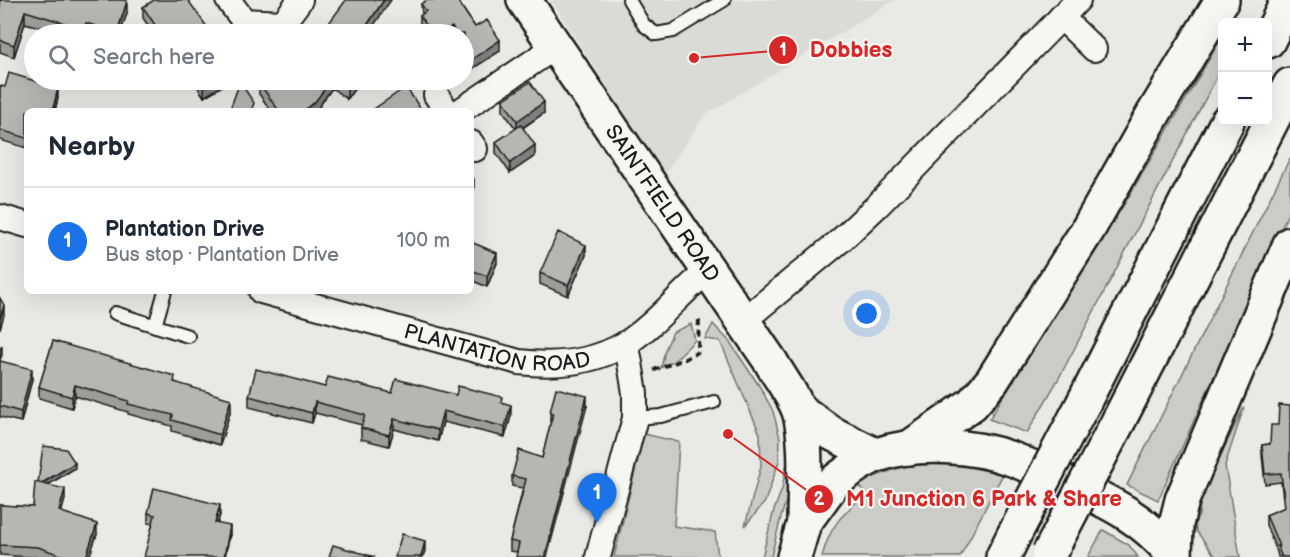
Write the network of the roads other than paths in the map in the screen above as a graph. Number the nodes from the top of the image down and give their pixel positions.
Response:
1 (228, 0) edge
2 (300, 0) edge
3 (524, 0) edge
4 (629, 0) edge
5 (724, 0) edge
6 (1078, 0) edge
7 (1222, 0) edge
8 (1288, 0) edge
9 (1061, 17) junction
10 (1272, 33) edge
11 (555, 47) junction
12 (1094, 49) dead end
13 (1290, 85) edge
14 (464, 108) edge
15 (1225, 126) edge
16 (0, 218) edge
17 (24, 224) edge
18 (1290, 244) edge
19 (709, 272) junction
20 (164, 294) edge
21 (272, 294) edge
22 (114, 314) dead end
23 (743, 321) junction
24 (155, 326) junction
25 (188, 336) dead end
26 (625, 345) junction
27 (714, 402) dead end
28 (799, 410) junction
29 (635, 417) junction
30 (909, 448) junction
31 (875, 455) junction
32 (804, 523) junction
33 (1008, 546) edge
34 (1048, 555) edge
35 (598, 557) edge
36 (794, 557) edge
37 (1175, 557) edge

1 - 2 street
3 - 11 main road, SAINTFIELD ROAD
4 - 5 lane
6 - 9 street
7 - 30 main road
8 - 10 main road
9 - 12 street
9 - 23 street
11 - 14 street
11 - 19 main road, SAINTFIELD ROAD
13 - 34 main road, bridge
15 - 33 main road, bridge
16 - 17 street
18 - 37 main road
19 - 23 main road, SAINTFIELD ROAD
19 - 26 street, PLANTATION ROAD
20 - 24 lane
21 - 26 street, PLANTATION ROAD
22 - 24 lane
23 - 28 main road, SAINTFIELD ROAD
24 - 25 lane
26 - 29 street
27 - 29 lane
28 - 31 main road, SAINTFIELD ROAD
28 - 32 main road, SAINTFIELD ROAD
29 - 35 street
30 - 31 main road
30 - 37 main road
31 - 32 main road
32 - 36 main road

